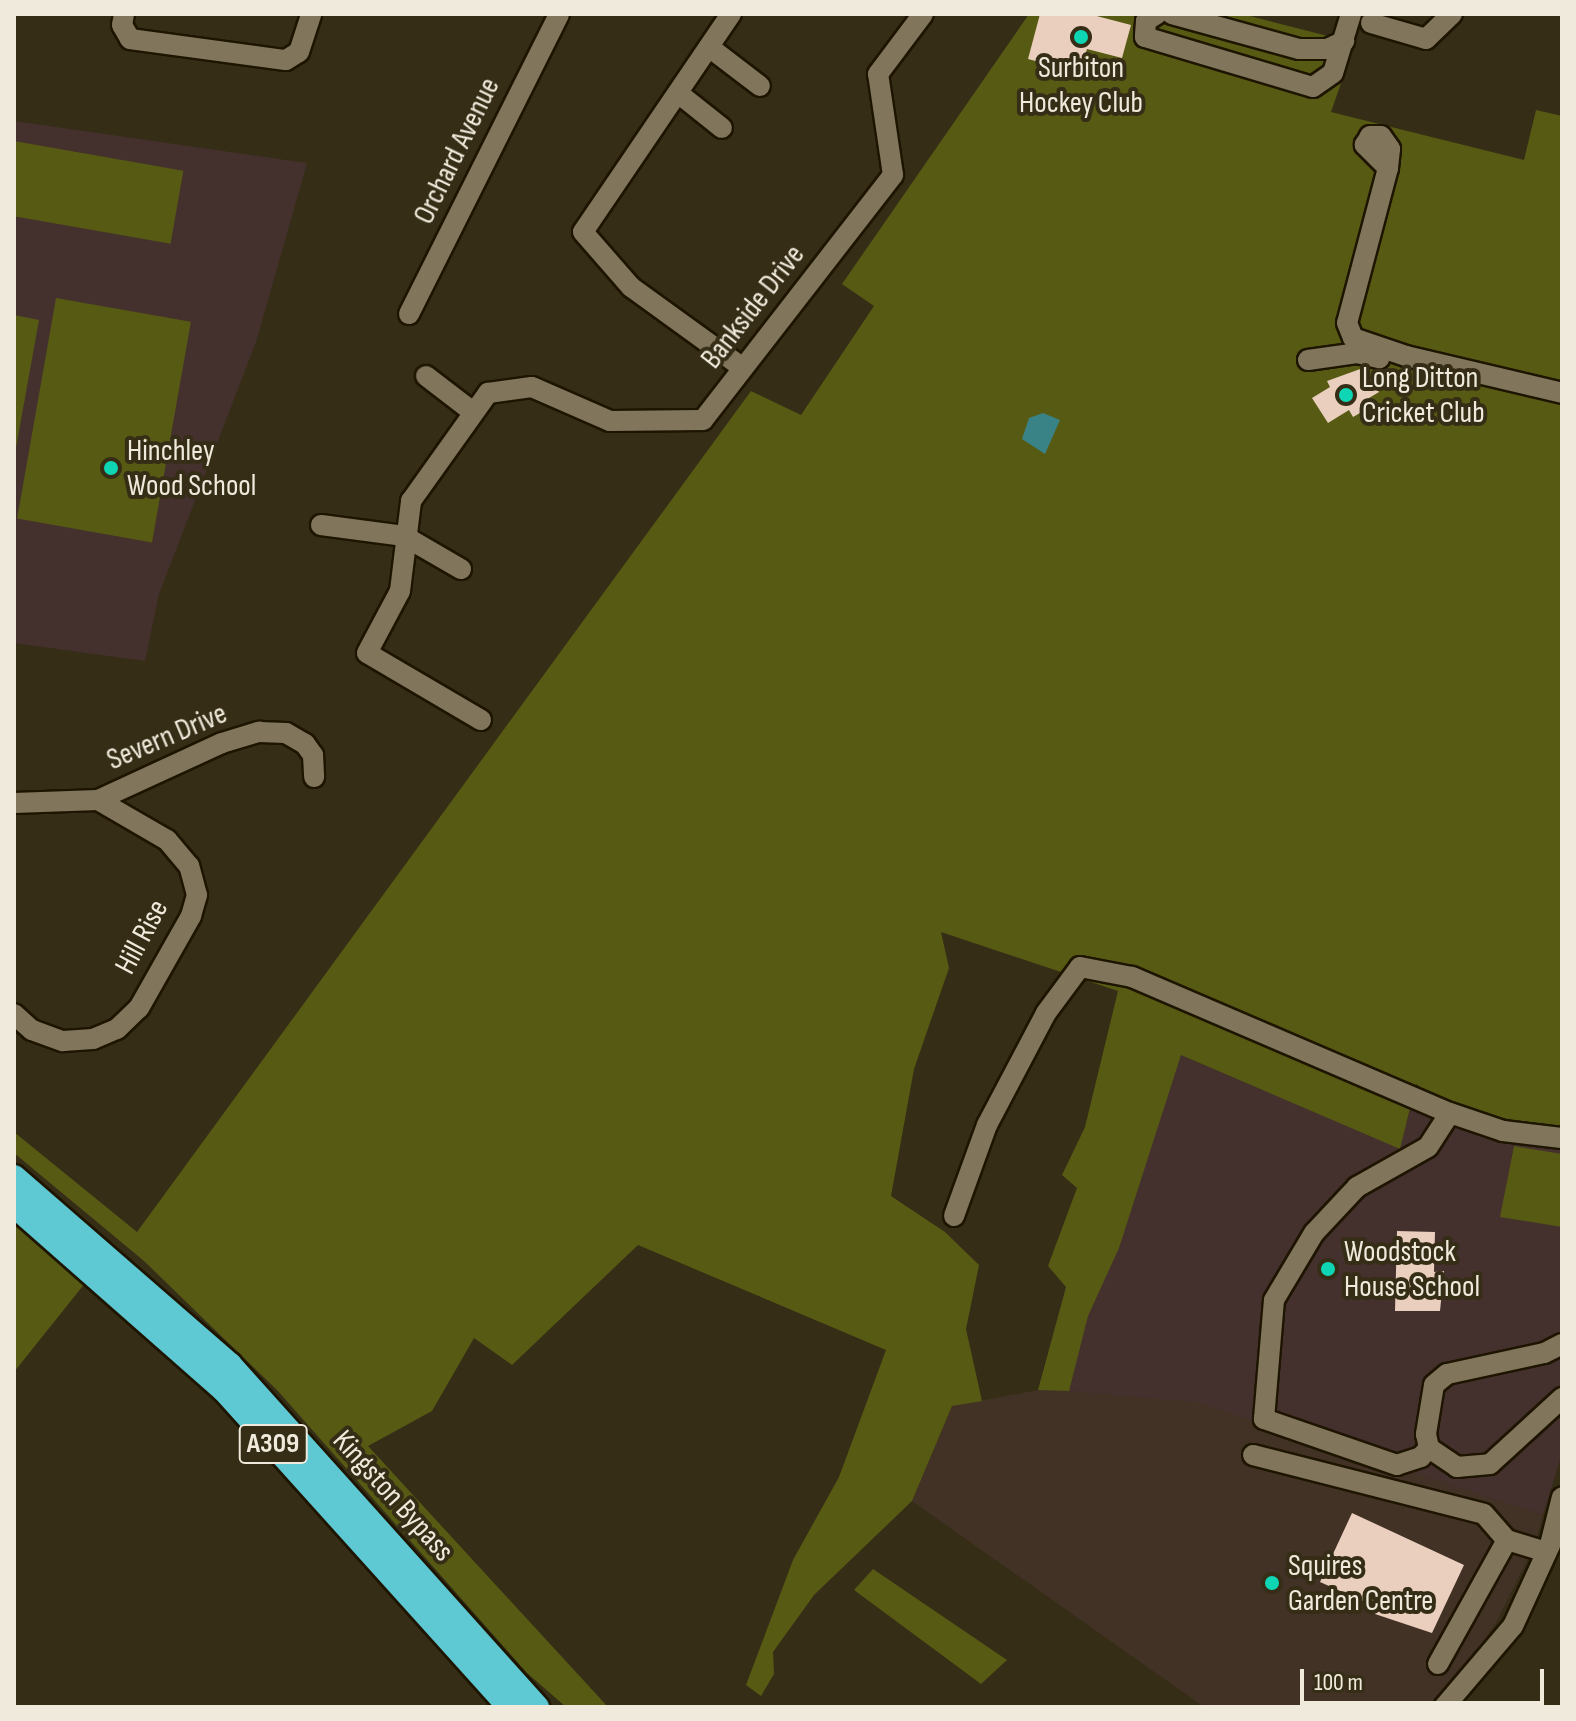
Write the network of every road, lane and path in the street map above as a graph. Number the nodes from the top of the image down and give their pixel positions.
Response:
1 (124, 14) edge
2 (311, 14) edge
3 (559, 14) edge
4 (731, 14) edge
5 (923, 14) edge
6 (1157, 14) edge
7 (1172, 14) edge
8 (1351, 14) edge
9 (1433, 14) edge
10 (1452, 14) edge
11 (1371, 23) dead end
12 (1426, 39) junction
13 (1344, 41) junction
14 (709, 47) junction
15 (760, 86) dead end
16 (678, 93) junction
17 (722, 128) dead end
18 (1388, 168) dead end
19 (409, 314) dead end
20 (1308, 360) dead end
21 (743, 368) junction
22 (426, 376) dead end
23 (1562, 393) edge
24 (1562, 403) edge
25 (473, 412) junction
26 (321, 525) dead end
27 (404, 536) junction
28 (461, 569) dead end
29 (481, 720) dead end
30 (314, 777) dead end
31 (98, 800) junction
32 (14, 803) edge
33 (14, 1014) edge
34 (1450, 1113) junction
35 (1562, 1138) edge
36 (14, 1177) edge
37 (14, 1205) edge
38 (954, 1216) dead end
39 (1562, 1344) edge
40 (1562, 1398) edge
41 (1429, 1448) junction
42 (1253, 1455) dead end
43 (1562, 1497) edge
44 (1507, 1540) junction
45 (1546, 1552) junction
46 (1438, 1664) dead end
47 (509, 1707) edge
48 (537, 1707) edge
49 (1444, 1707) edge

1 - 2 street
3 - 19 street, Orchard Avenue
4 - 14 street
5 - 21 street, Bankside Drive
6 - 13 street
7 - 13 street
8 - 13 street
9 - 12 street
10 - 12 street
11 - 12 street
14 - 15 street
14 - 16 street
16 - 17 street
16 - 21 street
18 - 23 street
20 - 24 street
21 - 25 street, Bankside Drive
22 - 25 street
25 - 27 street, Bankside Drive
26 - 27 street
27 - 28 street
27 - 29 street
30 - 31 street, Severn Drive
31 - 32 street, Severn Drive
31 - 33 street, Hill Rise
34 - 35 street
34 - 38 street
34 - 41 street
36 - 48 highway, Kingston Bypass / A309
37 - 47 highway, Kingston Bypass / A309
39 - 41 street
40 - 41 street
42 - 44 street
43 - 45 street
44 - 45 street
44 - 46 street
45 - 49 street

